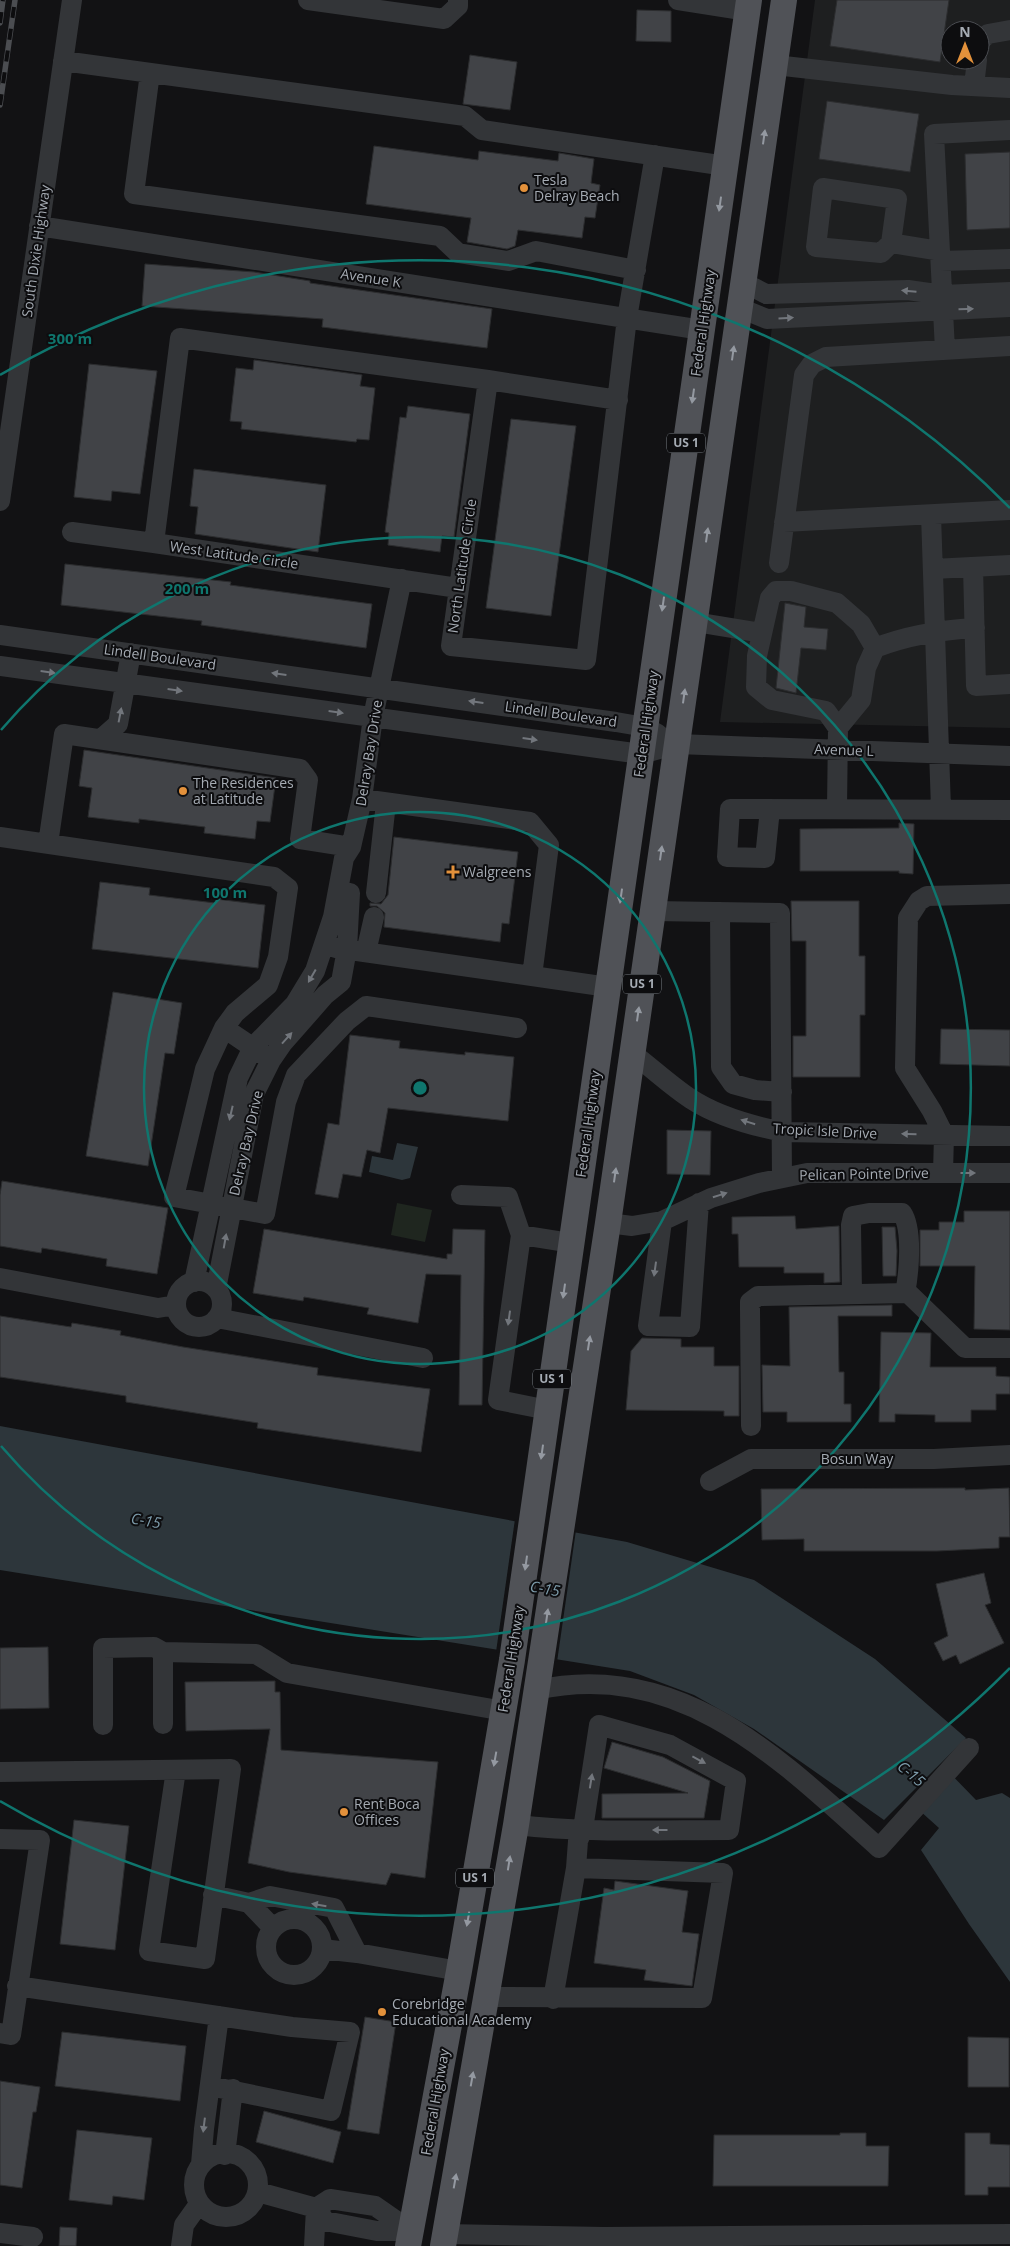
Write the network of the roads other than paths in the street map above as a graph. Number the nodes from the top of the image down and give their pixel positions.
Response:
1 (72, 0) edge
2 (308, 0) edge
3 (458, 0) edge
4 (678, 0) edge
5 (784, 0) edge
6 (749, 5) edge
7 (1010, 30) edge
8 (990, 34) edge
9 (63, 61) junction
10 (774, 65) junction
11 (975, 70) edge
12 (150, 73) junction
13 (974, 86) junction
14 (1010, 88) edge
15 (1010, 130) edge
16 (655, 155) junction
17 (726, 166) junction
18 (40, 226) junction
19 (715, 241) junction
20 (891, 243) junction
21 (940, 256) junction
22 (1010, 259) edge
23 (636, 270) junction
24 (744, 282) junction
25 (1010, 292) edge
26 (943, 303) junction
27 (1010, 307) edge
28 (740, 308) junction
29 (628, 318) junction
30 (702, 330) junction
31 (1010, 346) edge
32 (945, 350) junction
33 (488, 380) junction
34 (618, 400) junction
35 (0, 501) edge
36 (1010, 510) edge
37 (931, 515) junction
38 (784, 522) junction
39 (72, 532) dead end
40 (154, 543) junction
41 (779, 563) dead end
42 (1010, 565) edge
43 (973, 567) junction
44 (933, 569) junction
45 (402, 579) junction
46 (458, 588) junction
47 (695, 622) junction
48 (975, 628) junction
49 (935, 631) junction
50 (762, 632) junction
51 (0, 635) edge
52 (875, 648) junction
53 (131, 653) junction
54 (0, 666) edge
55 (126, 683) junction
56 (1010, 684) edge
57 (380, 688) junction
58 (373, 717) junction
59 (645, 727) junction
60 (838, 728) junction
61 (101, 739) junction
62 (677, 744) junction
63 (838, 750) junction
64 (641, 754) junction
65 (940, 754) junction
66 (1010, 756) edge
67 (362, 799) junction
68 (386, 803) junction
69 (837, 808) junction
70 (770, 809) dead end
71 (941, 809) junction
72 (1010, 810) edge
73 (0, 837) edge
74 (48, 844) junction
75 (351, 847) junction
76 (376, 893) dead end
77 (1010, 894) edge
78 (653, 911) junction
79 (720, 912) junction
80 (374, 917) dead end
81 (324, 946) junction
82 (356, 951) junction
83 (532, 976) junction
84 (608, 987) junction
85 (224, 1028) junction
86 (517, 1028) dead end
87 (253, 1048) junction
88 (632, 1053) junction
89 (271, 1060) junction
90 (296, 1075) junction
91 (782, 1092) junction
92 (783, 1132) junction
93 (944, 1135) junction
94 (1010, 1136) edge
95 (582, 1165) junction
96 (943, 1173) junction
97 (1010, 1173) edge
98 (782, 1178) junction
99 (461, 1195) dead end
100 (699, 1203) junction
101 (210, 1204) junction
102 (231, 1208) junction
103 (662, 1221) junction
104 (608, 1223) junction
105 (521, 1235) junction
106 (571, 1243) junction
107 (0, 1278) edge
108 (194, 1282) junction
109 (216, 1289) junction
110 (852, 1293) junction
111 (905, 1293) junction
112 (596, 1297) junction
113 (176, 1304) junction
114 (217, 1318) junction
115 (1010, 1348) edge
116 (423, 1358) dead end
117 (548, 1410) junction
118 (752, 1426) dead end
119 (1010, 1455) edge
120 (710, 1481) dead end
121 (163, 1652) junction
122 (536, 1690) junction
123 (505, 1700) junction
124 (164, 1724) dead end
125 (103, 1725) dead end
126 (970, 1748) dead end
127 (176, 1770) junction
128 (0, 1772) edge
129 (516, 1825) junction
130 (583, 1829) junction
131 (0, 1839) edge
132 (576, 1868) junction
133 (214, 1895) junction
134 (249, 1903) junction
135 (273, 1928) junction
136 (322, 1949) junction
137 (357, 1953) junction
138 (459, 1971) junction
139 (18, 1986) junction
140 (486, 1997) junction
141 (553, 1999) junction
142 (219, 2016) junction
143 (0, 2033) edge
144 (210, 2086) junction
145 (233, 2089) junction
146 (437, 2095) junction
147 (225, 2155) junction
148 (201, 2164) junction
149 (258, 2192) junction
150 (199, 2204) junction
151 (316, 2208) junction
152 (0, 2233) edge
153 (1010, 2234) edge
154 (33, 2237) dead end
155 (444, 2240) edge
156 (413, 2241) edge
157 (604, 2241) edge
158 (181, 2246) edge
159 (314, 2246) edge

1 - 9 street, South Dixie Highway
2 - 3 street
4 - 6 street
5 - 10 main road, US 1
6 - 17 main road, Federal Highway / US 1
7 - 8 street
9 - 12 street
9 - 18 street, South Dixie Highway
10 - 13 street
24 -> 10 main road, US 1
11 - 13 street
12 - 16 street
12 - 23 street
13 - 14 street
15 - 21 street
16 - 17 street
16 - 23 street, North Latitude Circle
17 -> 19 main road, Federal Highway / US 1
18 - 29 street, Avenue K
18 - 35 street, South Dixie Highway
19 - 28 main road
19 - 30 main road, Federal Highway / US 1
20 - 20 street
20 - 21 street
21 - 22 street
21 - 26 street
23 - 29 street, North Latitude Circle
26 -> 24 street
24 - 28 main road, US 1
25 - 26 street
26 -> 27 street
28 -> 26 street
26 - 32 street
47 -> 28 main road, US 1
29 - 30 street, Avenue K
29 - 34 street, North Latitude Circle
30 -> 59 main road, Federal Highway / US 1
31 - 32 street
32 - 38 street
33 - 34 street
33 - 40 street, West Latitude Circle
33 - 46 street, North Latitude Circle
34 - 46 street, North Latitude Circle
36 - 37 street
37 - 38 street
37 - 44 street
38 - 41 street
39 - 40 street
40 - 45 street, West Latitude Circle
42 - 43 street
43 - 44 street
43 - 48 street
44 - 49 street
45 - 46 street, West Latitude Circle
45 - 57 street, Delray Bay Drive
47 - 50 street
62 -> 47 main road, US 1
48 - 49 street
48 - 56 street
49 - 52 street
49 - 65 street
50 - 52 street
50 - 60 street
51 - 53 street, Lindell Boulevard
52 - 60 street
53 - 55 street
57 -> 53 street, Lindell Boulevard
54 -> 55 street, Lindell Boulevard
55 -> 58 street, Lindell Boulevard
61 -> 55 street
57 - 58 street, Delray Bay Drive
59 -> 57 street, Lindell Boulevard
58 -> 64 street, Lindell Boulevard
58 - 67 street, Delray Bay Drive
59 - 62 street, Lindell Boulevard
59 - 64 main road, Federal Highway / US 1
60 - 63 street
61 - 74 street
61 - 75 street
62 - 63 street, Avenue L
62 - 64 street, Lindell Boulevard
78 -> 62 main road, US 1
63 - 65 street, Avenue L
63 - 69 street
64 -> 84 main road, Federal Highway / US 1
65 - 66 street, Avenue L
65 - 71 street
67 - 68 street
67 - 75 street, Delray Bay Drive
68 - 76 street
68 - 83 street
69 - 70 street
69 - 71 street
71 - 72 street
73 - 74 street
74 - 85 street
75 - 81 street, Delray Bay Drive
75 - 82 street, Delray Bay Drive
77 - 93 street
78 - 79 street
88 -> 78 main road, US 1
79 - 91 street
79 - 91 street
80 - 82 street
81 - 82 street
81 -> 87 street, Delray Bay Drive
82 - 83 street
89 -> 82 street, Delray Bay Drive
83 - 84 street
84 - 95 main road, Federal Highway / US 1
85 - 87 street
85 - 101 street
86 - 90 street
87 - 89 street
87 -> 101 street, Delray Bay Drive
92 -> 88 street, Tropic Isle Drive
104 -> 88 main road, US 1
89 - 90 street
89 - 102 street, Delray Bay Drive
90 - 102 street
91 - 92 street
93 -> 92 street, Tropic Isle Drive
92 - 98 street
93 - 94 street, Tropic Isle Drive
93 - 96 street
95 - 104 main road
95 - 106 main road, Federal Highway / US 1
96 -> 97 street, Pelican Pointe Drive
96 - 98 street, Pelican Pointe Drive
100 -> 98 street, Pelican Pointe Drive
99 - 105 street
100 - 103 street, Pelican Pointe Drive
103 -> 100 street
101 - 102 street
101 - 108 street, Delray Bay Drive
109 -> 102 street, Delray Bay Drive
103 - 104 street, Pelican Pointe Drive
104 - 112 main road, US 1
105 - 106 street
105 -> 117 street
106 - 112 main road
106 -> 117 main road, Federal Highway / US 1
107 - 113 street
108 - 109 street
108 - 113 street
109 - 114 street, Delray Bay Drive
110 - 111 street
110 - 111 street
110 - 118 street
111 - 115 street
122 -> 112 main road, US 1
113 - 114 street
114 - 116 street
117 -> 123 main road, Federal Highway / US 1
119 - 120 street, Bosun Way
121 - 123 street
121 - 124 street
121 - 125 street
122 - 123 main road
122 - 126 street
122 - 129 main road, US 1
123 -> 138 main road, Federal Highway / US 1
127 - 128 street
127 - 133 street
127 - 133 street
129 - 130 street
140 -> 129 main road, US 1
130 -> 130 street
130 - 132 street
131 - 139 street
132 - 141 street
132 - 141 street
133 - 134 street
134 - 135 street
137 -> 134 street
135 - 136 street
135 - 136 street
136 - 137 street
137 - 138 street
138 - 146 main road, Federal Highway / US 1
139 - 142 street
139 - 143 street
140 - 141 street
155 -> 140 main road, US 1
142 - 144 street
142 - 145 street
144 - 145 street
144 -> 148 street
145 - 147 street
146 - 155 main road
146 - 156 main road, Federal Highway / US 1
147 - 148 street
147 - 149 street
148 - 150 street
149 - 150 street
149 - 151 street
150 - 158 street
151 - 156 street
151 - 159 street
152 - 154 street
153 - 157 street
155 - 157 street

